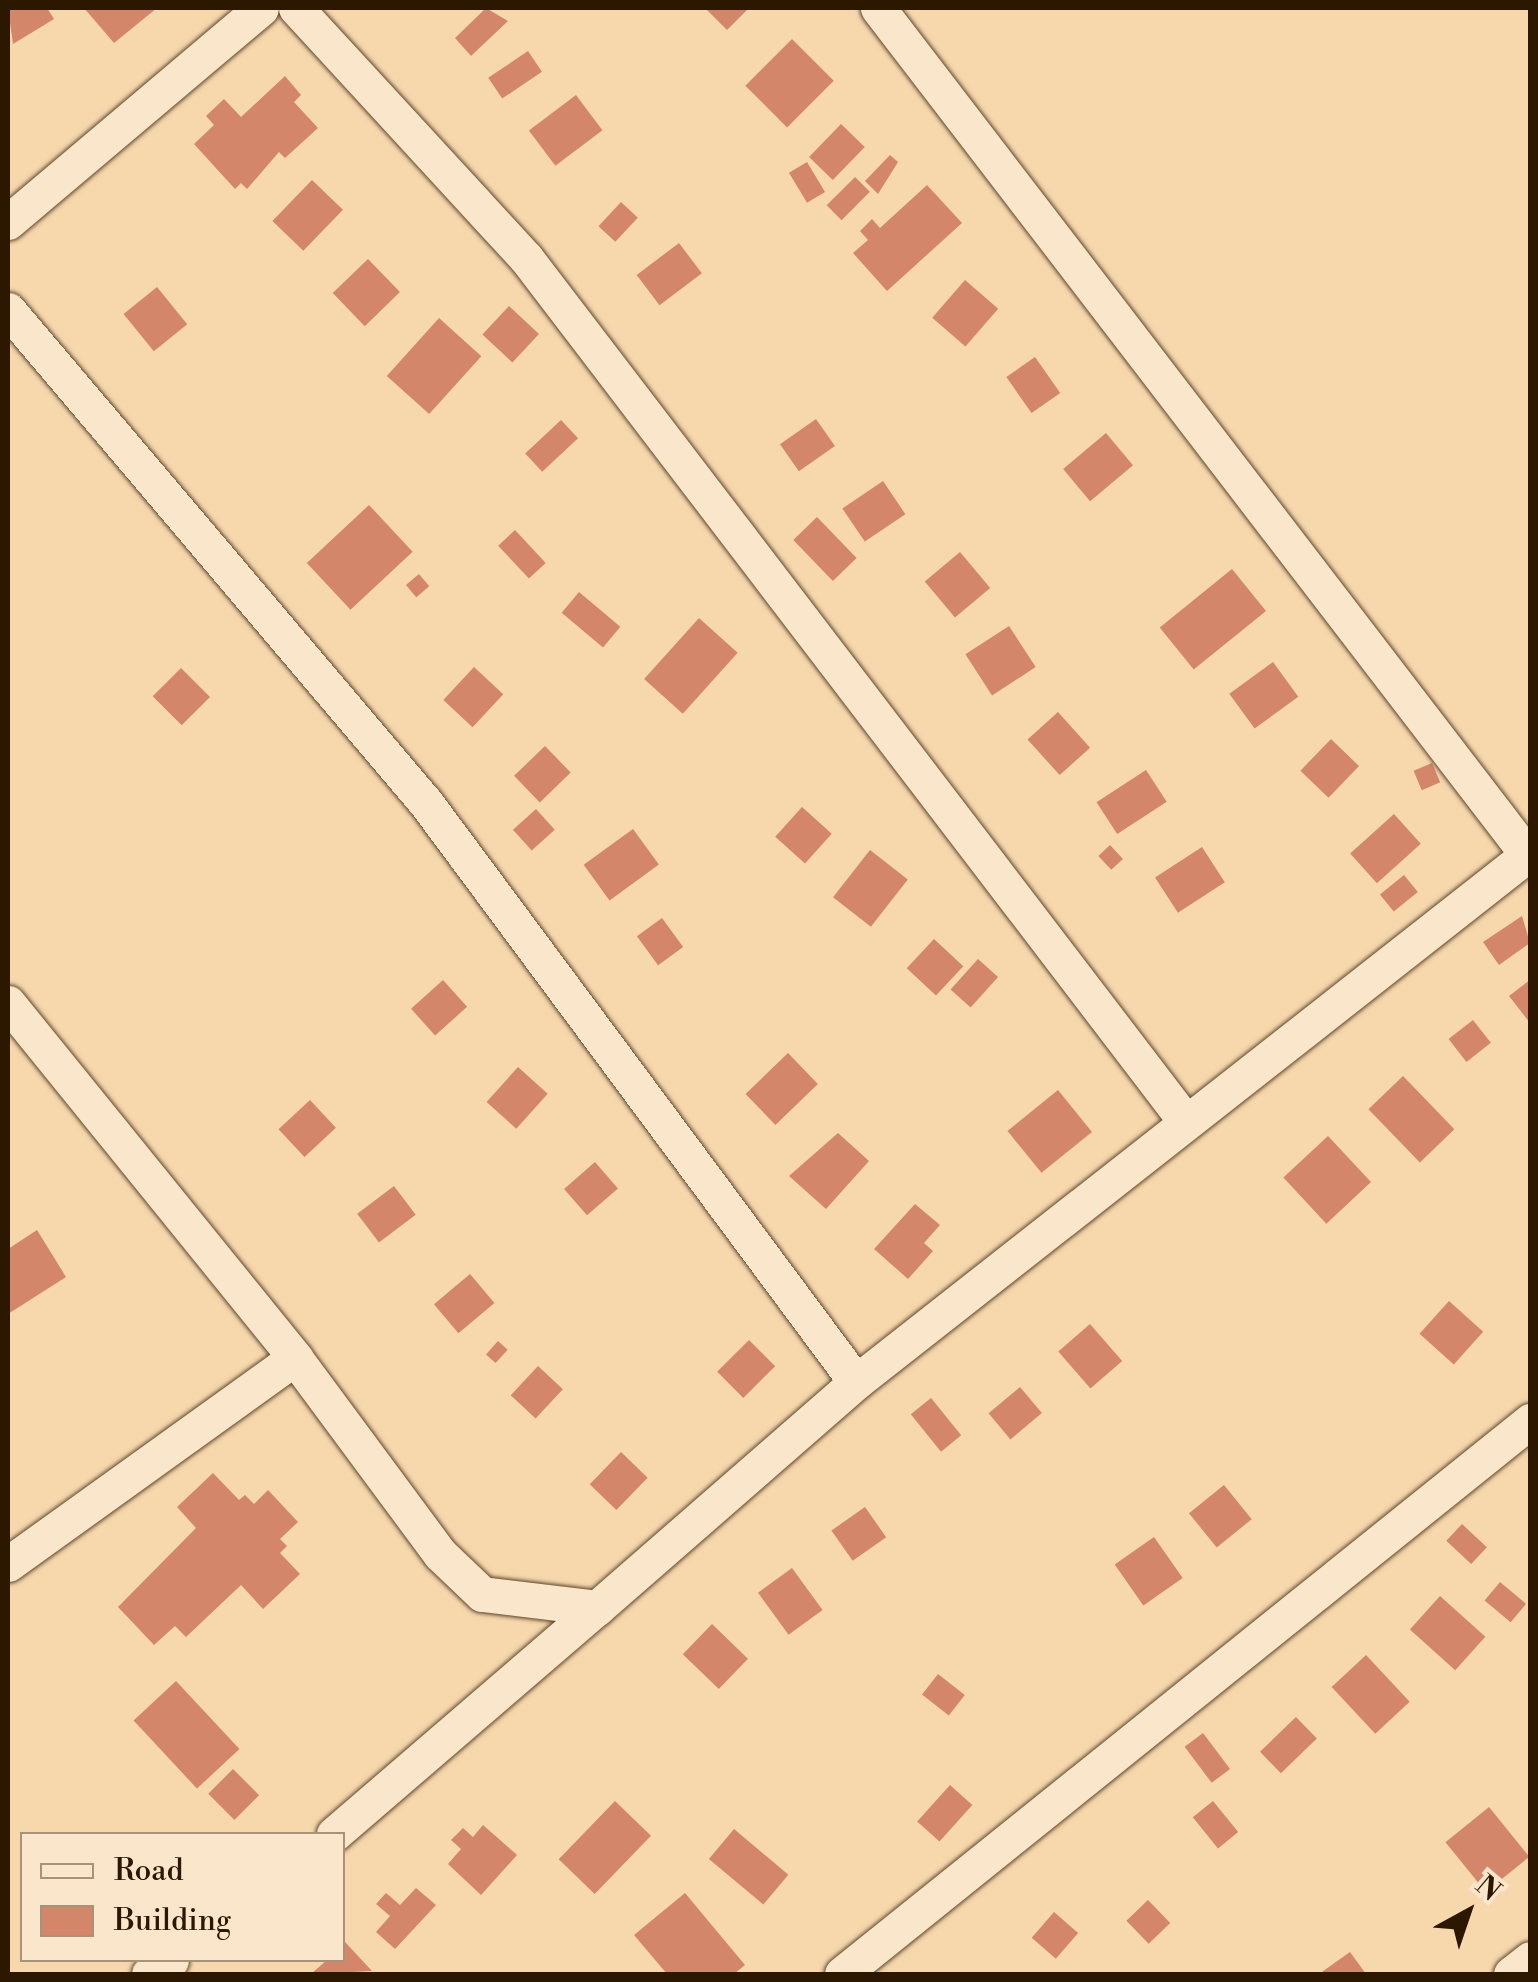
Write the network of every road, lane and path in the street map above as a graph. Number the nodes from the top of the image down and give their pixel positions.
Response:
1 (261, 8) edge
2 (296, 8) edge
3 (878, 8) edge
4 (8, 222) edge
5 (8, 310) edge
6 (1530, 855) edge
7 (8, 1002) edge
8 (1186, 1122) junction
9 (295, 1358) junction
10 (856, 1382) junction
11 (1530, 1421) edge
12 (8, 1564) edge
13 (597, 1608) junction
14 (336, 1832) edge
15 (1530, 1959) edge
16 (842, 1974) edge
17 (1511, 1974) edge

1 - 4 street
2 - 8 street
3 - 6 street
5 - 10 street
6 - 8 street
7 - 9 street
8 - 10 street
9 - 12 street
9 - 13 street
10 - 13 street
11 - 16 street
13 - 14 street
15 - 17 street

